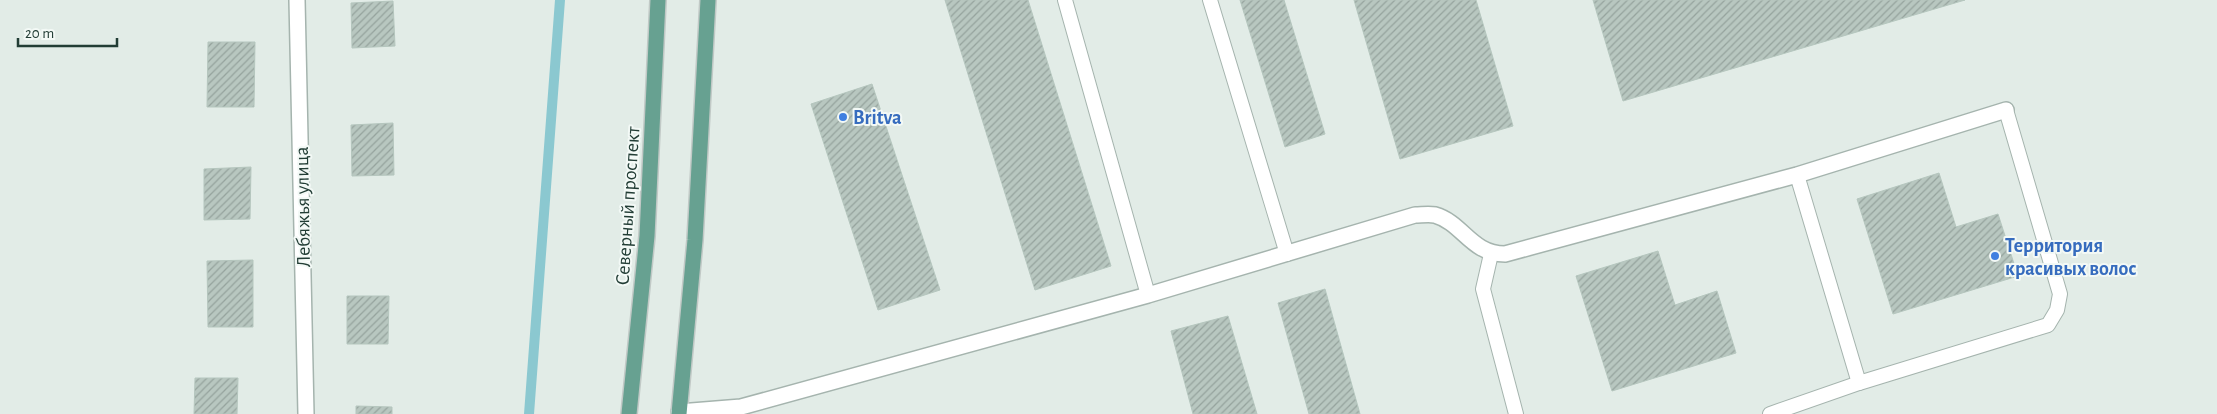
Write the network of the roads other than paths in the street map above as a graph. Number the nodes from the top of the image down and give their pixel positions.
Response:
1 (298, 0) edge
2 (658, 0) edge
3 (708, 0) edge
4 (1065, 0) edge
5 (1210, 0) edge
6 (2006, 110) joint
7 (1797, 175) junction
8 (1287, 254) junction
9 (1491, 254) junction
10 (1148, 295) junction
11 (1859, 383) junction
12 (679, 413) edge
13 (306, 414) edge
14 (629, 414) edge
15 (1516, 414) edge
16 (1770, 414) edge

1 - 13 street, Лебяжья улица
2 - 14 main road, Северный проспект
3 - 12 main road
4 - 10 lane
5 - 8 lane
6 - 7 street
6 - 11 lane
7 - 9 street
7 - 11 lane
8 - 9 street
8 - 10 street
9 - 15 lane
10 - 12 street
11 - 16 lane

